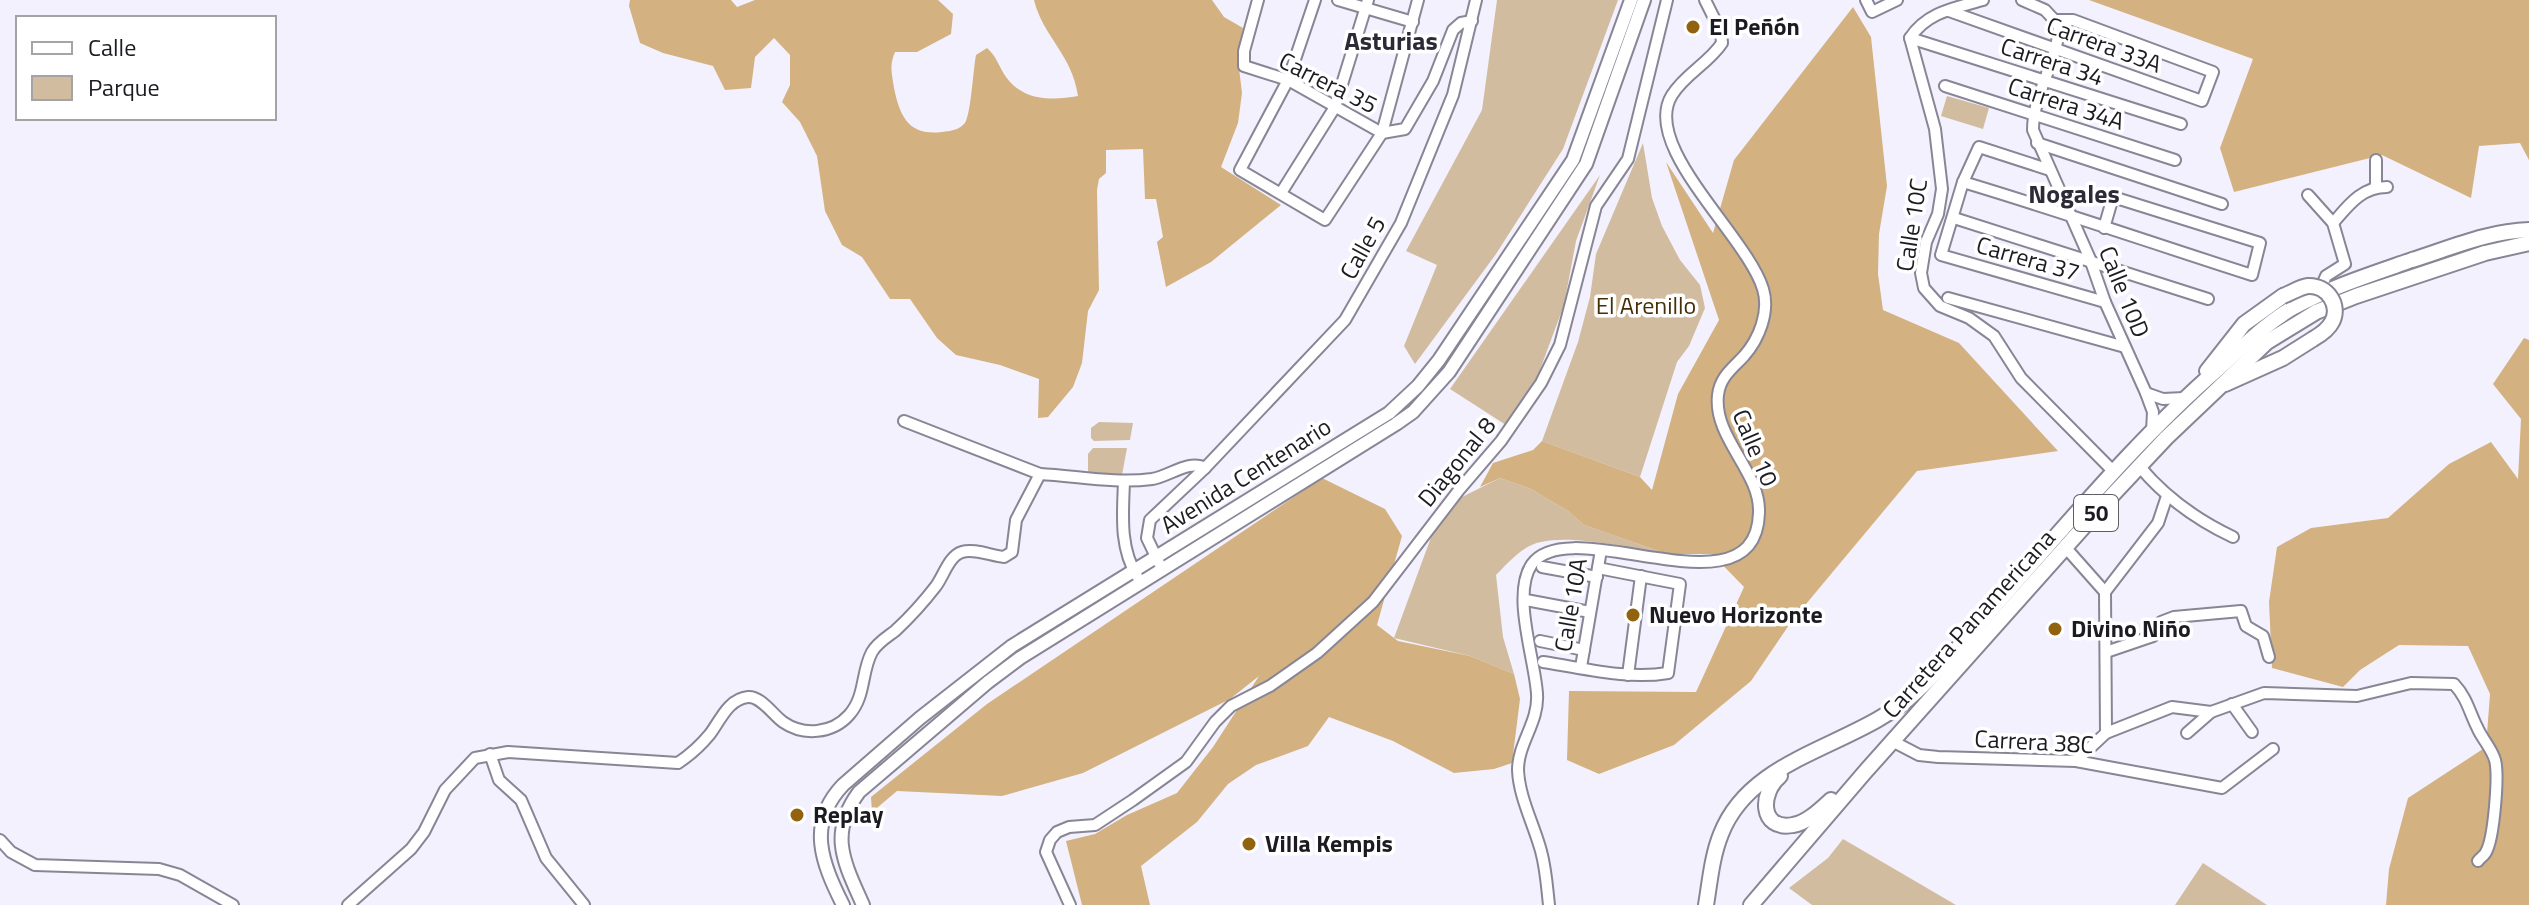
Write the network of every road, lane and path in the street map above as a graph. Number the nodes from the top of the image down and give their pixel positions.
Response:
1 (1258, 0) edge
2 (1315, 0) edge
3 (1338, 0) edge
4 (1418, 0) edge
5 (1476, 0) edge
6 (1631, 0) edge
7 (1644, 0) edge
8 (1667, 0) edge
9 (1705, 0) edge
10 (1866, 0) edge
11 (1897, 0) edge
12 (1983, 0) edge
13 (2022, 0) edge
14 (1367, 4) edge
15 (1947, 10) junction
16 (1472, 21) junction
17 (1413, 22) junction
18 (2058, 22) junction
19 (1910, 38) junction
20 (2055, 49) junction
21 (1288, 80) junction
22 (2046, 81) junction
23 (1945, 86) dead end
24 (1335, 107) junction
25 (2033, 113) junction
26 (2181, 124) dead end
27 (1382, 133) junction
28 (2037, 143) junction
29 (2175, 160) dead end
30 (2376, 160) dead end
31 (2050, 170) junction
32 (1963, 182) junction
33 (1281, 193) junction
34 (2308, 195) dead end
35 (2222, 204) dead end
36 (2070, 214) junction
37 (1954, 218) junction
38 (2333, 223) junction
39 (2104, 228) junction
40 (2529, 230) edge
41 (2529, 243) edge
42 (2090, 259) junction
43 (2318, 296) junction
44 (1948, 298) dead end
45 (2208, 299) dead end
46 (2105, 302) junction
47 (2125, 347) junction
48 (2217, 387) junction
49 (2146, 393) junction
50 (2188, 395) junction
51 (904, 421) dead end
52 (2152, 431) junction
53 (2140, 467) junction
54 (1205, 468) junction
55 (2113, 471) junction
56 (1040, 474) junction
57 (1124, 481) junction
58 (2167, 496) junction
59 (2233, 537) dead end
60 (2066, 548) junction
61 (1601, 550) junction
62 (1156, 558) junction
63 (1542, 567) dead end
64 (1164, 570) junction
65 (1134, 571) junction
66 (1597, 572) junction
67 (1641, 576) junction
68 (1143, 584) junction
69 (2105, 592) junction
70 (1526, 600) dead end
71 (1590, 612) junction
72 (1064, 615) junction
73 (1071, 627) junction
74 (1540, 641) dead end
75 (1584, 650) junction
76 (2106, 652) junction
77 (2269, 657) dead end
78 (1543, 662) dead end
79 (1581, 667) junction
80 (1628, 675) junction
81 (2232, 704) junction
82 (2211, 712) junction
83 (2252, 732) dead end
84 (2106, 733) junction
85 (2187, 733) dead end
86 (1894, 742) junction
87 (2273, 749) dead end
88 (490, 754) junction
89 (1806, 757) junction
90 (2076, 761) junction
91 (1865, 772) junction
92 (0, 840) edge
93 (2478, 861) dead end
94 (233, 905) edge
95 (348, 905) edge
96 (584, 905) edge
97 (843, 905) edge
98 (863, 905) edge
99 (1070, 905) edge
100 (1549, 905) edge
101 (1706, 905) edge
102 (1751, 905) edge

1 - 21 street, Carrera 35
2 - 21 street
3 - 14 street
4 - 17 street
5 - 16 street, Calle 5
6 - 62 main road, Avenida Centenario
7 - 64 main road, Avenida Centenario
8 - 99 street, Diagonal 8
9 - 61 street, Calle 10
10 - 11 street
12 - 15 street
13 - 18 street
14 - 17 street
14 - 24 street
15 - 19 street
15 - 20 street, Carrera 33A
16 - 27 street, Carrera 35
16 - 54 street, Calle 5
17 - 27 street
18 - 20 street, Calle 10D
18 - 20 street, Carrera 33A
19 - 22 street, Carrera 34
19 - 55 street, Calle 10C
20 - 22 street, Calle 10D
21 - 24 street, Carrera 35
21 - 33 street
22 - 25 street, Calle 10D
22 - 26 street, Carrera 34
23 - 25 street, Carrera 34A
24 - 27 street, Carrera 35
24 - 33 street
25 - 28 street, Calle 10D
25 - 29 street, Carrera 34A
27 - 33 street
28 - 31 street, Calle 10D
28 - 35 street
30 - 38 street
31 - 32 street
31 - 36 street, Calle 10D
32 - 36 street
32 - 37 street
34 - 38 street
36 - 39 street
36 - 42 street, Calle 10D
37 - 42 street
37 - 46 street, Carrera 37
38 - 43 street
39 - 39 street
40 - 43 highway, Carretera Panamericana / 50
41 - 48 highway, Carretera Panamericana / 50
42 - 45 street
42 - 46 street, Calle 10D
43 - 50 highway, Carretera Panamericana / 50
44 - 47 street
46 - 47 street, Calle 10D
47 - 49 street, Calle 10D
48 - 50 highway, bridge
48 - 53 highway, Carretera Panamericana / 50
49 - 50 street
49 - 52 street, Calle 10D
50 - 52 highway, Carretera Panamericana / 50
51 - 56 street
52 - 55 highway, Carretera Panamericana / 50
53 - 58 street
53 - 60 highway, Carretera Panamericana / 50
54 - 57 street
54 - 62 street, Calle 5
55 - 89 highway, Carretera Panamericana / 50
56 - 57 street
56 - 88 street
57 - 65 street
58 - 59 street
58 - 69 street
60 - 69 street
60 - 86 highway, Carretera Panamericana / 50
61 - 66 street, Calle 10A
61 - 100 street, Calle 10
62 - 64 street, Calle 5
62 - 65 main road, Avenida Centenario
63 - 66 street
64 - 68 main road, Avenida Centenario
65 - 68 street
65 - 72 main road, Avenida Centenario
66 - 67 street
66 - 71 street, Calle 10A
67 - 80 street
67 - 80 street
68 - 73 main road, Avenida Centenario
69 - 76 street
70 - 71 street
71 - 75 street, Calle 10A
72 - 73 main road
72 - 97 main road, Avenida Centenario
73 - 98 main road, Avenida Centenario
74 - 75 street
75 - 79 street, Calle 10A
76 - 77 street
76 - 84 street
78 - 79 street
79 - 80 street
81 - 82 street
81 - 83 street
81 - 93 street
82 - 84 street
82 - 85 street
84 - 90 street
86 - 90 street, Carrera 38C
86 - 91 highway, Carretera Panamericana / 50
87 - 90 street, Carrera 38C
88 - 95 street
88 - 96 street
89 - 91 highway
89 - 101 highway, Carretera Panamericana / 50
91 - 102 highway, Carretera Panamericana / 50
92 - 94 street

